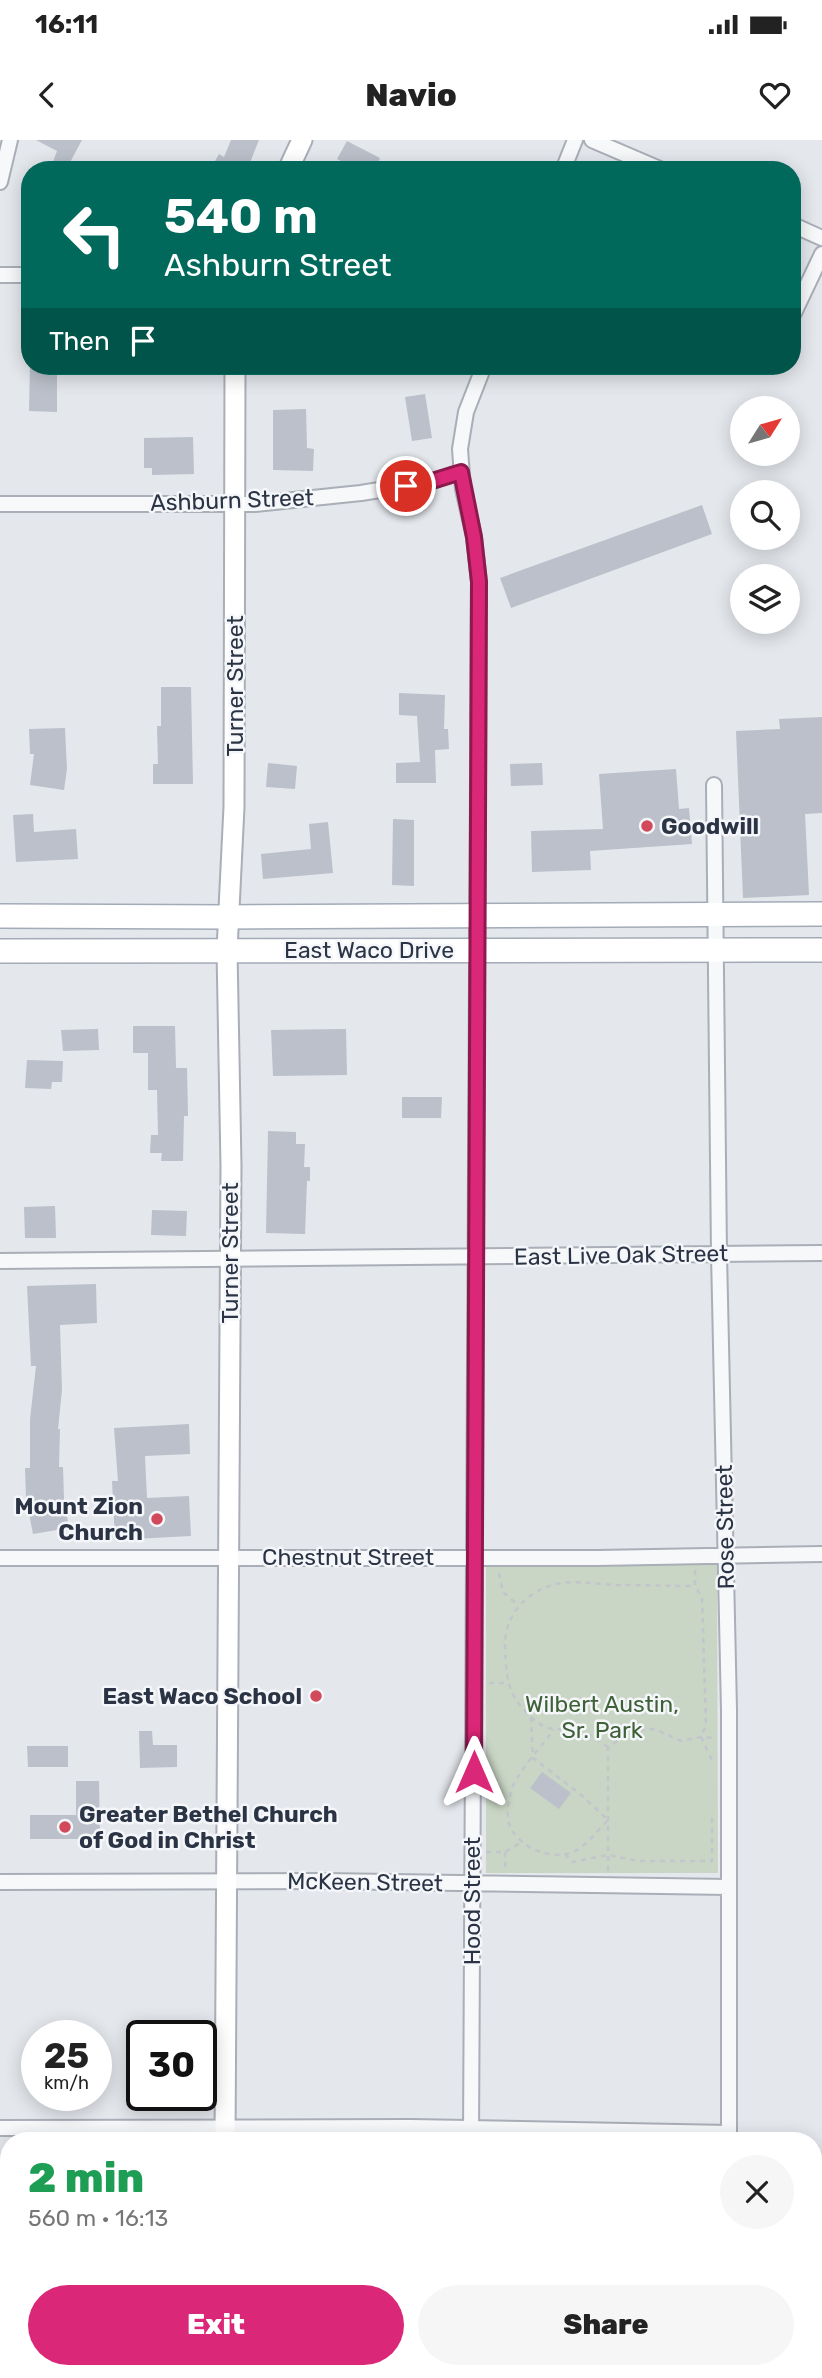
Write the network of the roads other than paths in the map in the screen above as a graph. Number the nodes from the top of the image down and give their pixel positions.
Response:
1 (10, 140) edge
2 (302, 140) edge
3 (575, 140) edge
4 (592, 140) edge
5 (292, 161) edge
6 (567, 161) edge
7 (641, 161) edge
8 (0, 182) edge
9 (801, 229) edge
10 (822, 238) edge
11 (822, 254) edge
12 (0, 275) edge
13 (21, 275) edge
14 (801, 298) edge
15 (235, 375) edge
16 (480, 375) edge
17 (461, 472) junction
18 (0, 504) edge
19 (236, 504) junction
20 (714, 785) dead end
21 (717, 914) junction
22 (822, 914) edge
23 (478, 915) junction
24 (0, 916) edge
25 (229, 917) junction
26 (478, 949) junction
27 (227, 950) junction
28 (822, 950) edge
29 (0, 951) edge
30 (716, 952) junction
31 (822, 1253) edge
32 (719, 1254) junction
33 (477, 1256) junction
34 (230, 1259) junction
35 (0, 1261) edge
36 (822, 1554) edge
37 (725, 1556) junction
38 (228, 1557) junction
39 (480, 1557) junction
40 (0, 1558) edge
41 (226, 1881) junction
42 (0, 1882) edge
43 (472, 1884) junction
44 (729, 1887) junction
45 (0, 2128) edge
46 (150, 2132) edge
47 (225, 2132) edge
48 (471, 2132) edge
49 (729, 2132) edge

1 - 8 street
2 - 5 street
3 - 6 street
4 - 7 street
9 - 10 street
11 - 14 street
12 - 13 street
15 - 19 street, Turner Street
16 - 17 street, Hood Street
17 - 19 street, Ashburn Street
17 - 23 street, Hood Street
18 - 19 street, Ashburn Street
19 - 25 street, Turner Street
20 - 21 street, Rose Street
21 - 22 main road, East Waco Drive
21 - 23 main road, East Waco Drive
21 - 30 street, Rose Street
23 - 25 main road, East Waco Drive
23 - 26 street, Hood Street
24 - 25 main road, East Waco Drive
25 - 27 street, Turner Street
26 - 27 main road, East Waco Drive
26 - 30 main road, East Waco Drive
26 - 33 street, Hood Street
27 - 29 main road, East Waco Drive
27 - 34 street, Turner Street
28 - 30 main road, East Waco Drive
30 - 32 street, Rose Street
31 - 32 street, East Live Oak Street
32 - 33 street, East Live Oak Street
32 - 37 street, Rose Street
33 - 34 street, East Live Oak Street
33 - 39 street, Hood Street
34 - 35 street, East Live Oak Street
34 - 38 street, Turner Street
36 - 37 street, Chestnut Street
37 - 39 street, Chestnut Street
37 - 44 street, Rose Street
38 - 39 street, Chestnut Street
38 - 40 street, Chestnut Street
38 - 41 street, Turner Street
39 - 43 street, Hood Street
41 - 42 street, McKeen Street
41 - 43 street, McKeen Street
41 - 47 street, Turner Street
43 - 44 street, McKeen Street
43 - 48 street, Hood Street
44 - 49 street, Rose Street
45 - 46 street

